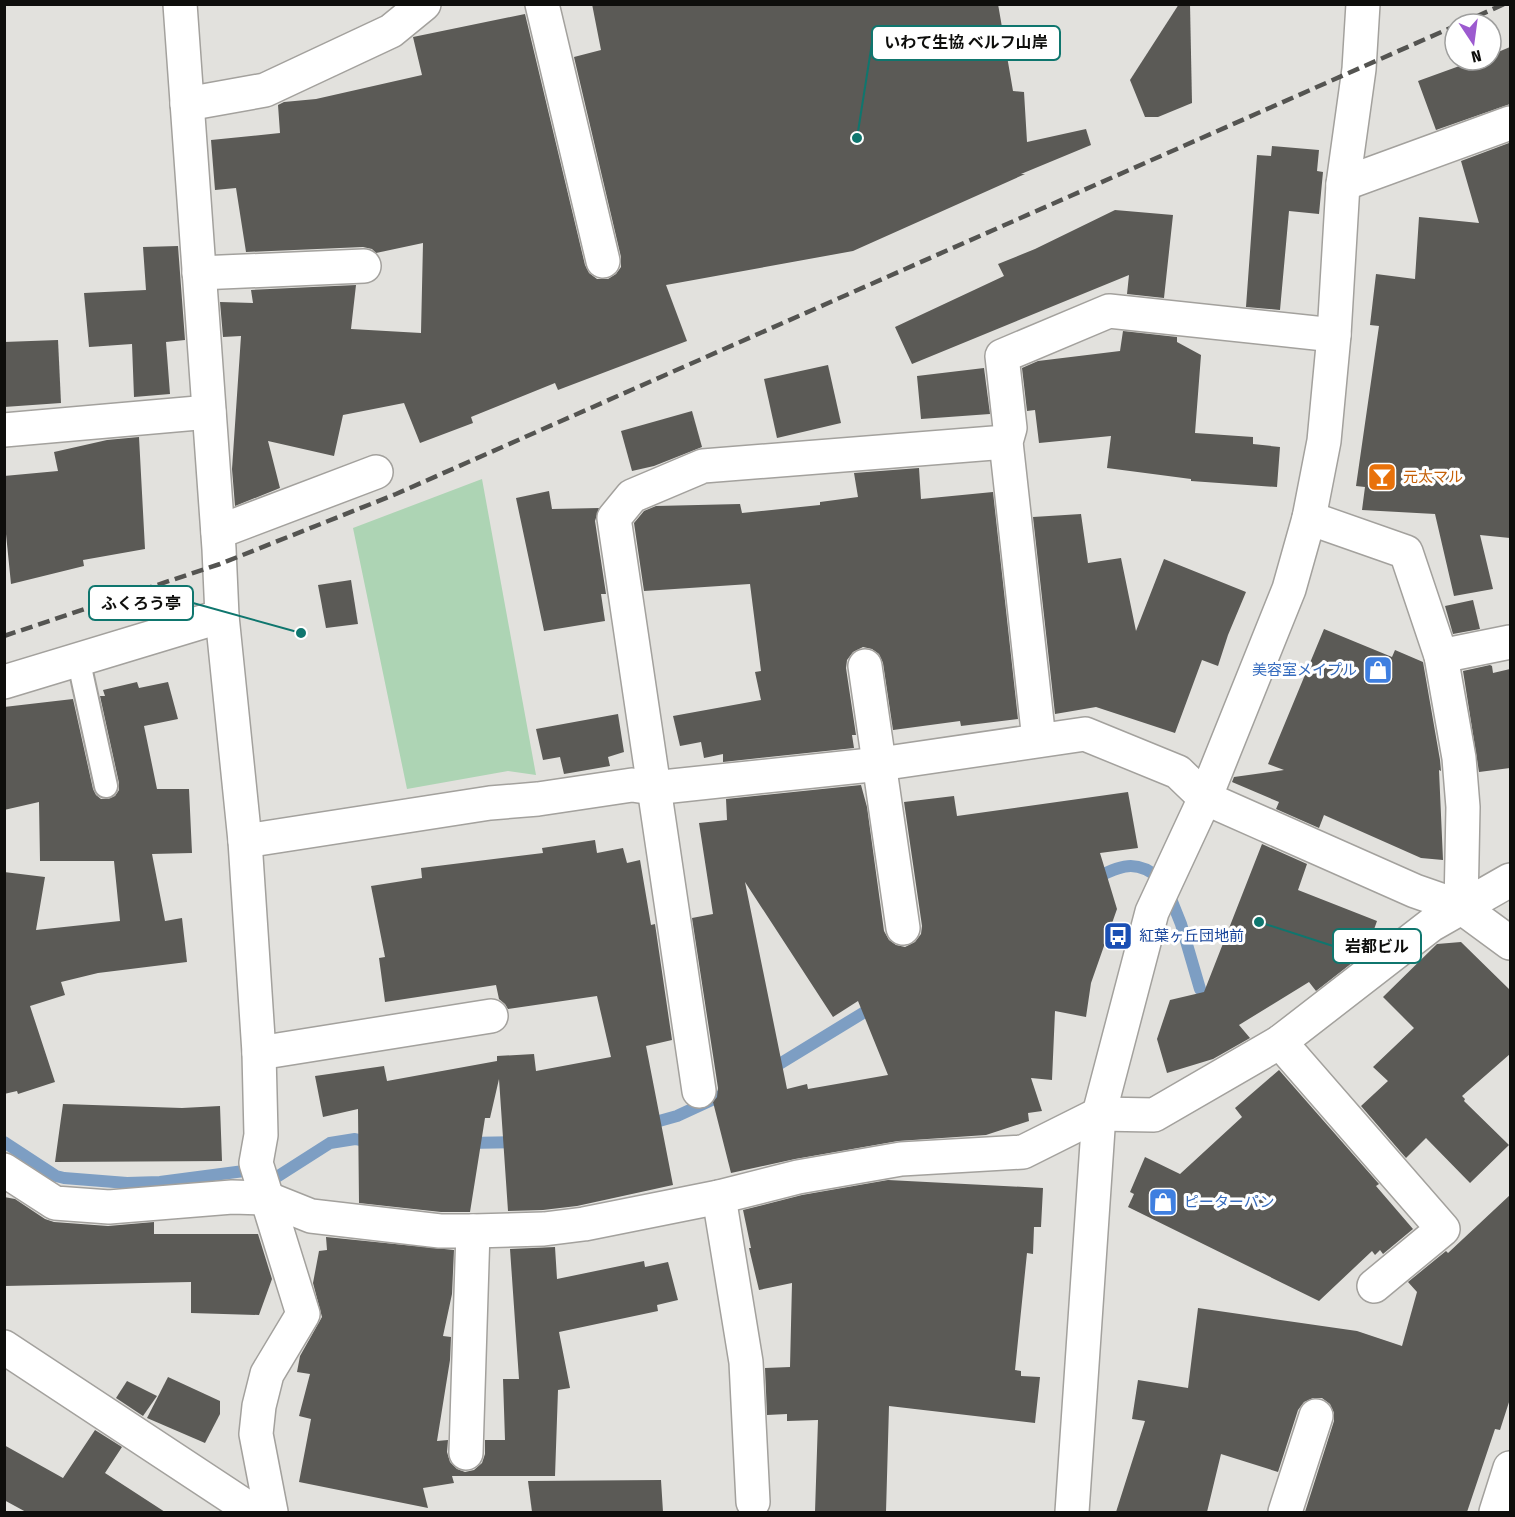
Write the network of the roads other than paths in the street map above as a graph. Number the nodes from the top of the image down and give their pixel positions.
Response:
1 (180, 4) edge
2 (424, 4) edge
3 (542, 4) edge
4 (1363, 4) edge
5 (187, 104) junction
6 (1510, 123) edge
7 (1343, 184) junction
8 (603, 261) dead end
9 (364, 266) dead end
10 (199, 273) junction
11 (1335, 335) junction
12 (209, 412) junction
13 (4, 430) edge
14 (1006, 442) junction
15 (376, 472) dead end
16 (1310, 518) junction
17 (218, 532) junction
18 (222, 616) junction
19 (1510, 642) edge
20 (1441, 656) junction
21 (78, 658) junction
22 (865, 666) dead end
23 (4, 682) edge
24 (1039, 740) junction
25 (880, 764) junction
26 (106, 786) dead end
27 (653, 788) junction
28 (1205, 798) junction
29 (245, 841) junction
30 (1510, 880) edge
31 (1461, 907) junction
32 (903, 928) dead end
33 (1510, 943) edge
34 (491, 1016) dead end
35 (1280, 1042) junction
36 (259, 1053) junction
37 (699, 1091) dead end
38 (1098, 1114) junction
39 (4, 1170) edge
40 (719, 1197) junction
41 (266, 1198) junction
42 (473, 1231) junction
43 (1374, 1286) dead end
44 (4, 1347) edge
45 (1316, 1416) dead end
46 (466, 1453) dead end
47 (1510, 1468) edge
48 (753, 1503) dead end
49 (251, 1512) edge
50 (270, 1512) edge
51 (1072, 1512) edge
52 (1285, 1512) edge
53 (1496, 1512) edge

1 - 5 street
2 - 5 street
3 - 8 street
4 - 7 street
5 - 10 street
6 - 7 street
7 - 11 street
9 - 10 street
10 - 12 street
11 - 14 street
11 - 16 street
12 - 13 street
12 - 17 street
14 - 24 street
14 - 27 street
15 - 17 street
16 - 20 street
16 - 28 street
17 - 18 street
18 - 21 street
18 - 29 street
19 - 20 street
20 - 31 street
21 - 23 street
21 - 26 lane
22 - 25 street
24 - 25 street
24 - 28 street
25 - 27 street
25 - 32 street
27 - 29 street
27 - 37 street
28 - 31 street
28 - 38 street
29 - 36 street
30 - 31 street
31 - 33 street
31 - 35 street
34 - 36 street
35 - 38 street
35 - 43 street
36 - 41 street
38 - 40 street
38 - 51 street
39 - 41 street
40 - 42 street
40 - 48 street
41 - 42 street
41 - 50 street
42 - 46 street
44 - 49 street
45 - 52 street
47 - 53 street

